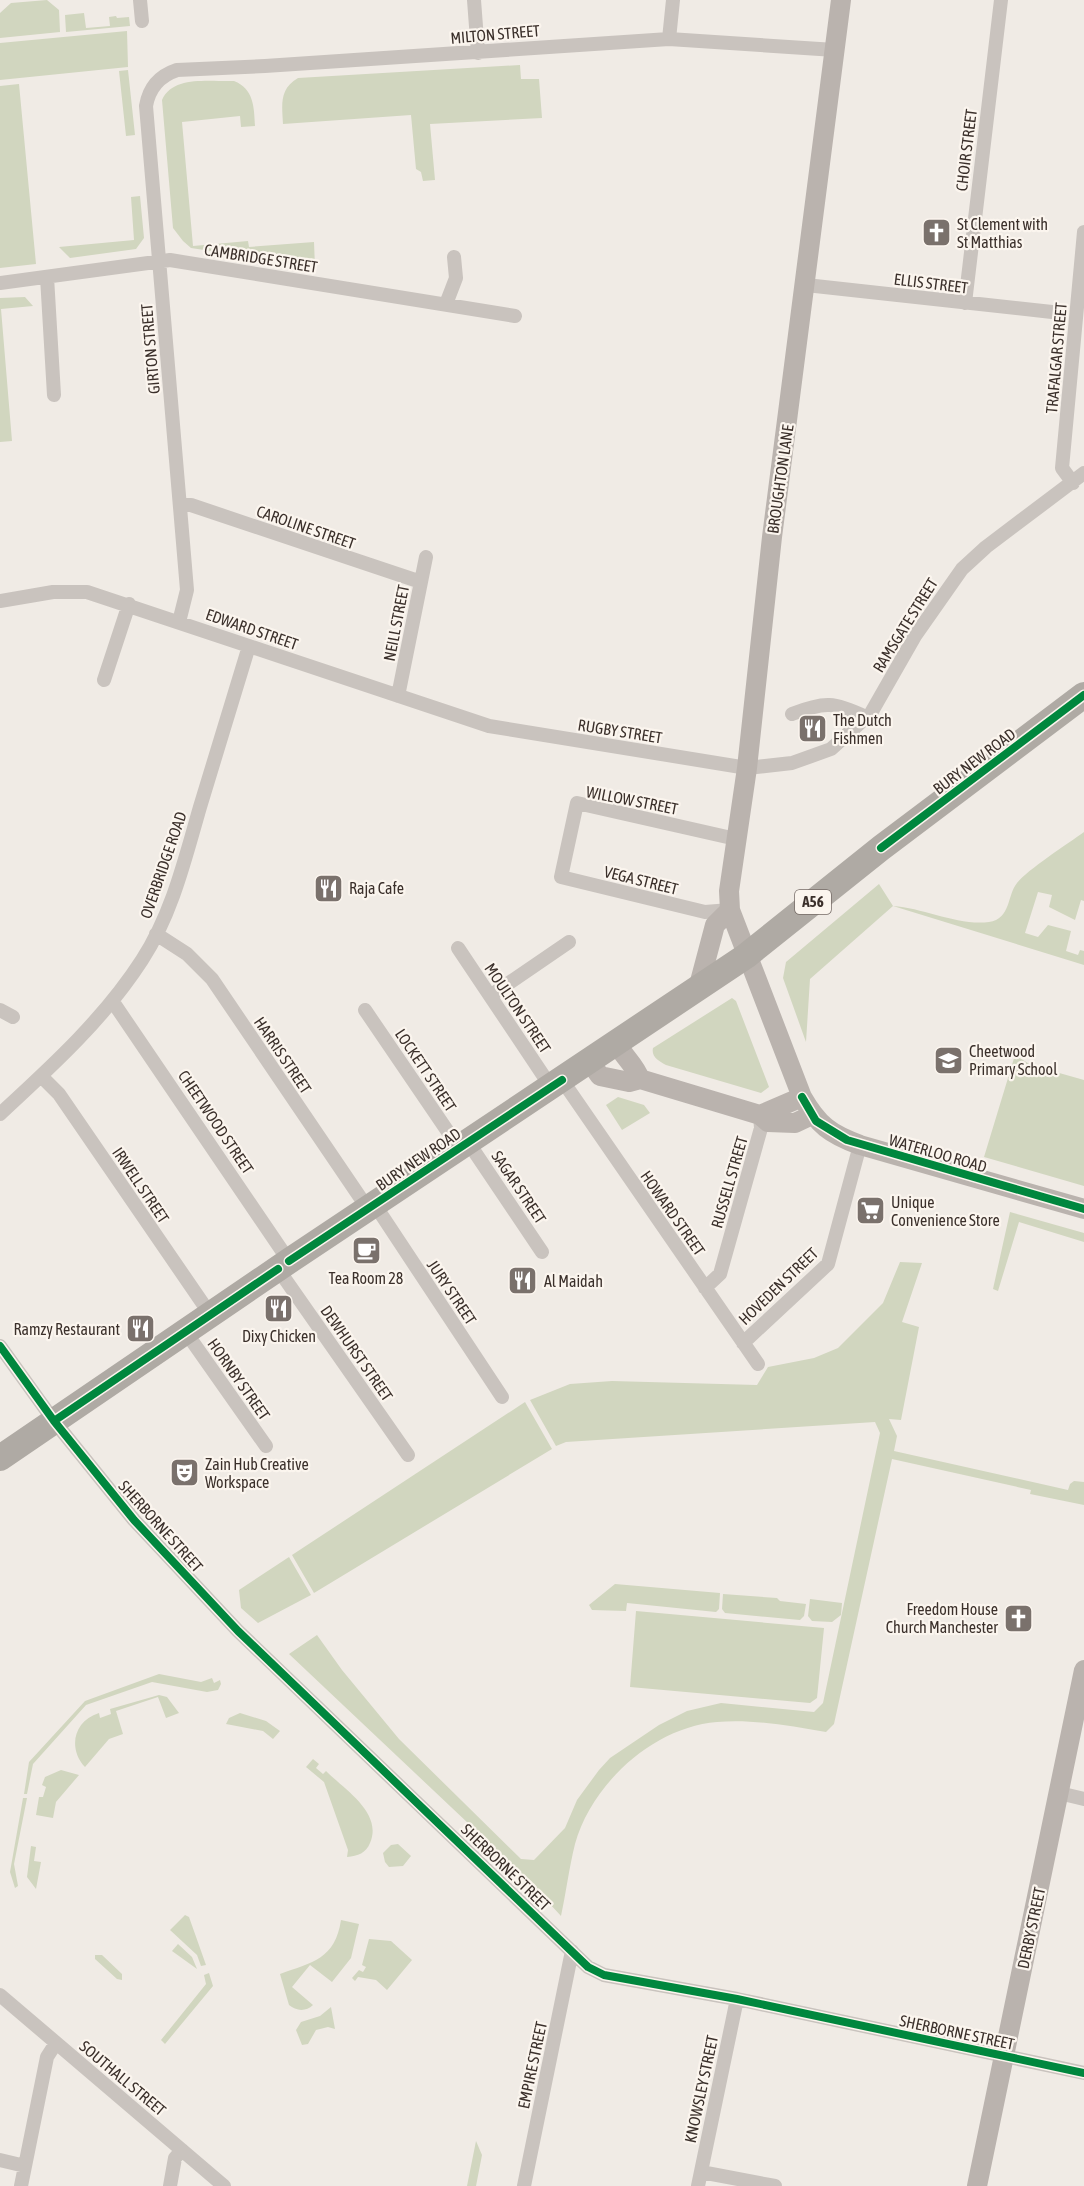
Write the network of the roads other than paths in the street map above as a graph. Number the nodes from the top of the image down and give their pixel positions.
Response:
1 (140, 0) edge
2 (474, 0) edge
3 (673, 0) edge
4 (841, 0) edge
5 (1000, 0) edge
6 (142, 21) dead end
7 (669, 39) junction
8 (834, 51) junction
9 (478, 52) junction
10 (160, 78) joint
11 (1084, 232) edge
12 (454, 257) dead end
13 (159, 260) junction
14 (46, 277) junction
15 (0, 283) edge
16 (806, 285) junction
17 (965, 303) junction
18 (446, 304) junction
19 (1052, 312) dead end
20 (515, 316) dead end
21 (54, 395) dead end
22 (1084, 473) edge
23 (1072, 483) junction
24 (181, 506) junction
25 (426, 557) dead end
26 (421, 582) junction
27 (0, 601) edge
28 (129, 604) junction
29 (179, 622) junction
30 (249, 646) junction
31 (104, 680) dead end
32 (398, 696) junction
33 (1084, 696) edge
34 (792, 714) dead end
35 (866, 717) junction
36 (489, 726) joint
37 (747, 768) junction
38 (736, 839) junction
39 (565, 861) joint
40 (730, 910) junction
41 (156, 934) junction
42 (569, 942) dead end
43 (458, 948) dead end
44 (746, 956) junction
45 (698, 989) junction
46 (490, 996) junction
47 (113, 1002) junction
48 (0, 1010) edge
49 (365, 1010) dead end
50 (13, 1017) dead end
51 (617, 1044) junction
52 (590, 1062) junction
53 (41, 1076) junction
54 (640, 1079) junction
55 (557, 1083) junction
56 (802, 1097) junction
57 (0, 1114) edge
58 (760, 1114) junction
59 (812, 1115) junction
60 (464, 1145) junction
61 (860, 1145) junction
62 (371, 1207) junction
63 (1084, 1209) edge
64 (542, 1251) dead end
65 (284, 1265) junction
66 (705, 1288) junction
67 (210, 1314) junction
68 (185, 1331) junction
69 (743, 1343) junction
70 (0, 1346) edge
71 (758, 1364) dead end
72 (502, 1397) dead end
73 (54, 1421) junction
74 (266, 1446) dead end
75 (408, 1455) dead end
76 (0, 1458) edge
77 (1084, 1670) edge
78 (1059, 1794) junction
79 (1084, 1798) edge
80 (572, 1951) junction
81 (0, 1995) edge
82 (737, 1999) junction
83 (56, 2043) junction
84 (1004, 2056) junction
85 (1084, 2073) edge
86 (182, 2150) junction
87 (0, 2160) edge
88 (25, 2166) junction
89 (700, 2179) edge
90 (21, 2186) edge
91 (170, 2186) edge
92 (224, 2186) edge
93 (524, 2186) edge
94 (775, 2186) edge
95 (976, 2186) edge

1 - 6 street
2 - 9 street
3 - 7 street
4 - 8 street, BROUGHTON LANE
5 - 17 street, CHOIR STREET
7 - 8 street, MILTON STREET
7 - 9 street, MILTON STREET
8 - 16 street, BROUGHTON LANE
9 - 10 street, MILTON STREET
10 - 13 street, GIRTON STREET
11 - 23 street, TRAFALGAR STREET
12 - 18 street
13 - 14 street, CAMBRIDGE STREET
13 - 18 street, CAMBRIDGE STREET
13 - 24 street, GIRTON STREET
14 - 15 street, CAMBRIDGE STREET
14 - 21 street
16 - 17 street, ELLIS STREET
16 - 37 street, BROUGHTON LANE
17 - 19 street, ELLIS STREET
18 - 20 street, CAMBRIDGE STREET
22 - 23 street, RAMSGATE STREET
23 - 35 street, RAMSGATE STREET
24 - 26 street, CAROLINE STREET
24 - 29 street, GIRTON STREET
25 - 26 street, NEILL STREET
26 - 32 street, NEILL STREET
27 - 28 street, EDWARD STREET
28 - 29 street, EDWARD STREET
28 - 31 street
29 - 30 street, EDWARD STREET
30 - 32 street, EDWARD STREET
30 - 41 street, OVERBRIDGE ROAD
32 - 36 street, EDWARD STREET
33 - 44 highway, BURY NEW ROAD / A56
34 - 35 street
35 - 37 street, RAMSGATE STREET
36 - 37 street, RUGBY STREET
37 - 38 street, BROUGHTON LANE
38 - 39 street, WILLOW STREET
38 - 40 street, BROUGHTON LANE
39 - 40 street, VEGA STREET
40 - 44 street, BROUGHTON LANE
40 - 45 street
41 - 47 street, OVERBRIDGE ROAD
41 - 62 street, HARRIS STREET
42 - 46 street
43 - 46 street, MOULTON STREET
44 - 45 highway, BURY NEW ROAD / A56
44 - 56 street, WATERLOO ROAD
45 - 51 highway, BURY NEW ROAD / A56
46 - 55 street, MOULTON STREET
47 - 53 street, OVERBRIDGE ROAD
47 - 65 street, CHEETWOOD STREET
48 - 50 street
49 - 60 street, LOCKETT STREET
51 - 52 highway, BURY NEW ROAD / A56
51 - 54 street
52 - 54 street
52 - 55 highway, BURY NEW ROAD / A56
53 - 57 street, OVERBRIDGE ROAD
53 - 67 street, IRWELL STREET
54 - 58 street
55 - 60 highway, BURY NEW ROAD / A56
55 - 66 street, HOWARD STREET
56 - 58 street
56 - 59 street, WATERLOO ROAD
58 - 59 street
58 - 66 street, RUSSELL STREET
59 - 61 street, WATERLOO ROAD
60 - 62 highway, BURY NEW ROAD / A56
60 - 64 street, SAGAR STREET
61 - 63 street, WATERLOO ROAD
61 - 69 street, HOVEDEN STREET
62 - 65 highway, BURY NEW ROAD / A56
62 - 72 street, JURY STREET
65 - 67 highway, BURY NEW ROAD / A56
65 - 75 street, DEWHURST STREET
66 - 69 street, HOWARD STREET
67 - 68 highway, BURY NEW ROAD / A56
68 - 73 highway, BURY NEW ROAD / A56
68 - 74 street, HORNBY STREET
69 - 71 street, HOWARD STREET
70 - 73 street, SHERBORNE STREET
73 - 76 highway, A56
73 - 80 street, SHERBORNE STREET
77 - 78 street, DERBY STREET
78 - 79 street
78 - 84 street, DERBY STREET
80 - 82 street, SHERBORNE STREET
80 - 93 street, EMPIRE STREET
81 - 83 street, SOUTHALL STREET
82 - 84 street, SHERBORNE STREET
82 - 89 street, KNOWSLEY STREET
83 - 86 street, SOUTHALL STREET
83 - 88 street
84 - 85 street, SHERBORNE STREET
84 - 95 street, DERBY STREET
86 - 91 street
86 - 92 street, SOUTHALL STREET
87 - 88 street
88 - 90 street
89 - 94 street

